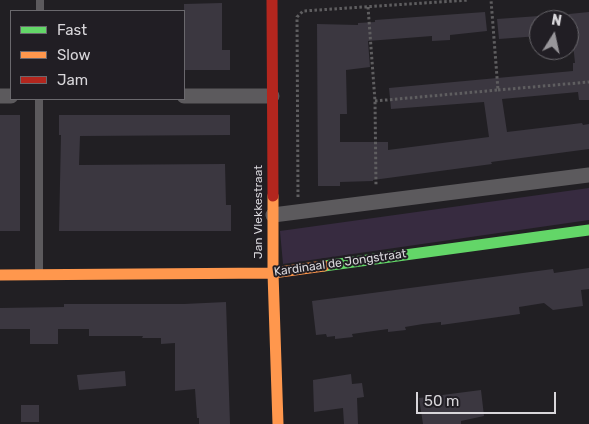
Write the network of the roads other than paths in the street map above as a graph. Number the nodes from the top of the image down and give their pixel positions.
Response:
1 (272, 0) edge
2 (185, 96) edge
3 (272, 96) junction
4 (39, 100) edge
5 (589, 175) edge
6 (273, 215) junction
7 (589, 230) edge
8 (273, 273) junction
9 (0, 275) edge
10 (39, 275) junction
11 (278, 424) edge

1 - 3 street, Jan Vlekkestraat
2 - 3 street
3 - 6 street, Jan Vlekkestraat
4 - 10 lane
5 - 6 street
6 - 8 street, Jan Vlekkestraat
7 - 8 street, Kardinaal de Jongstraat
8 - 10 street, Kardinaal de Jongstraat
8 - 11 street, Jan Vlekkestraat
9 - 10 street, Kardinaal de Jongstraat

